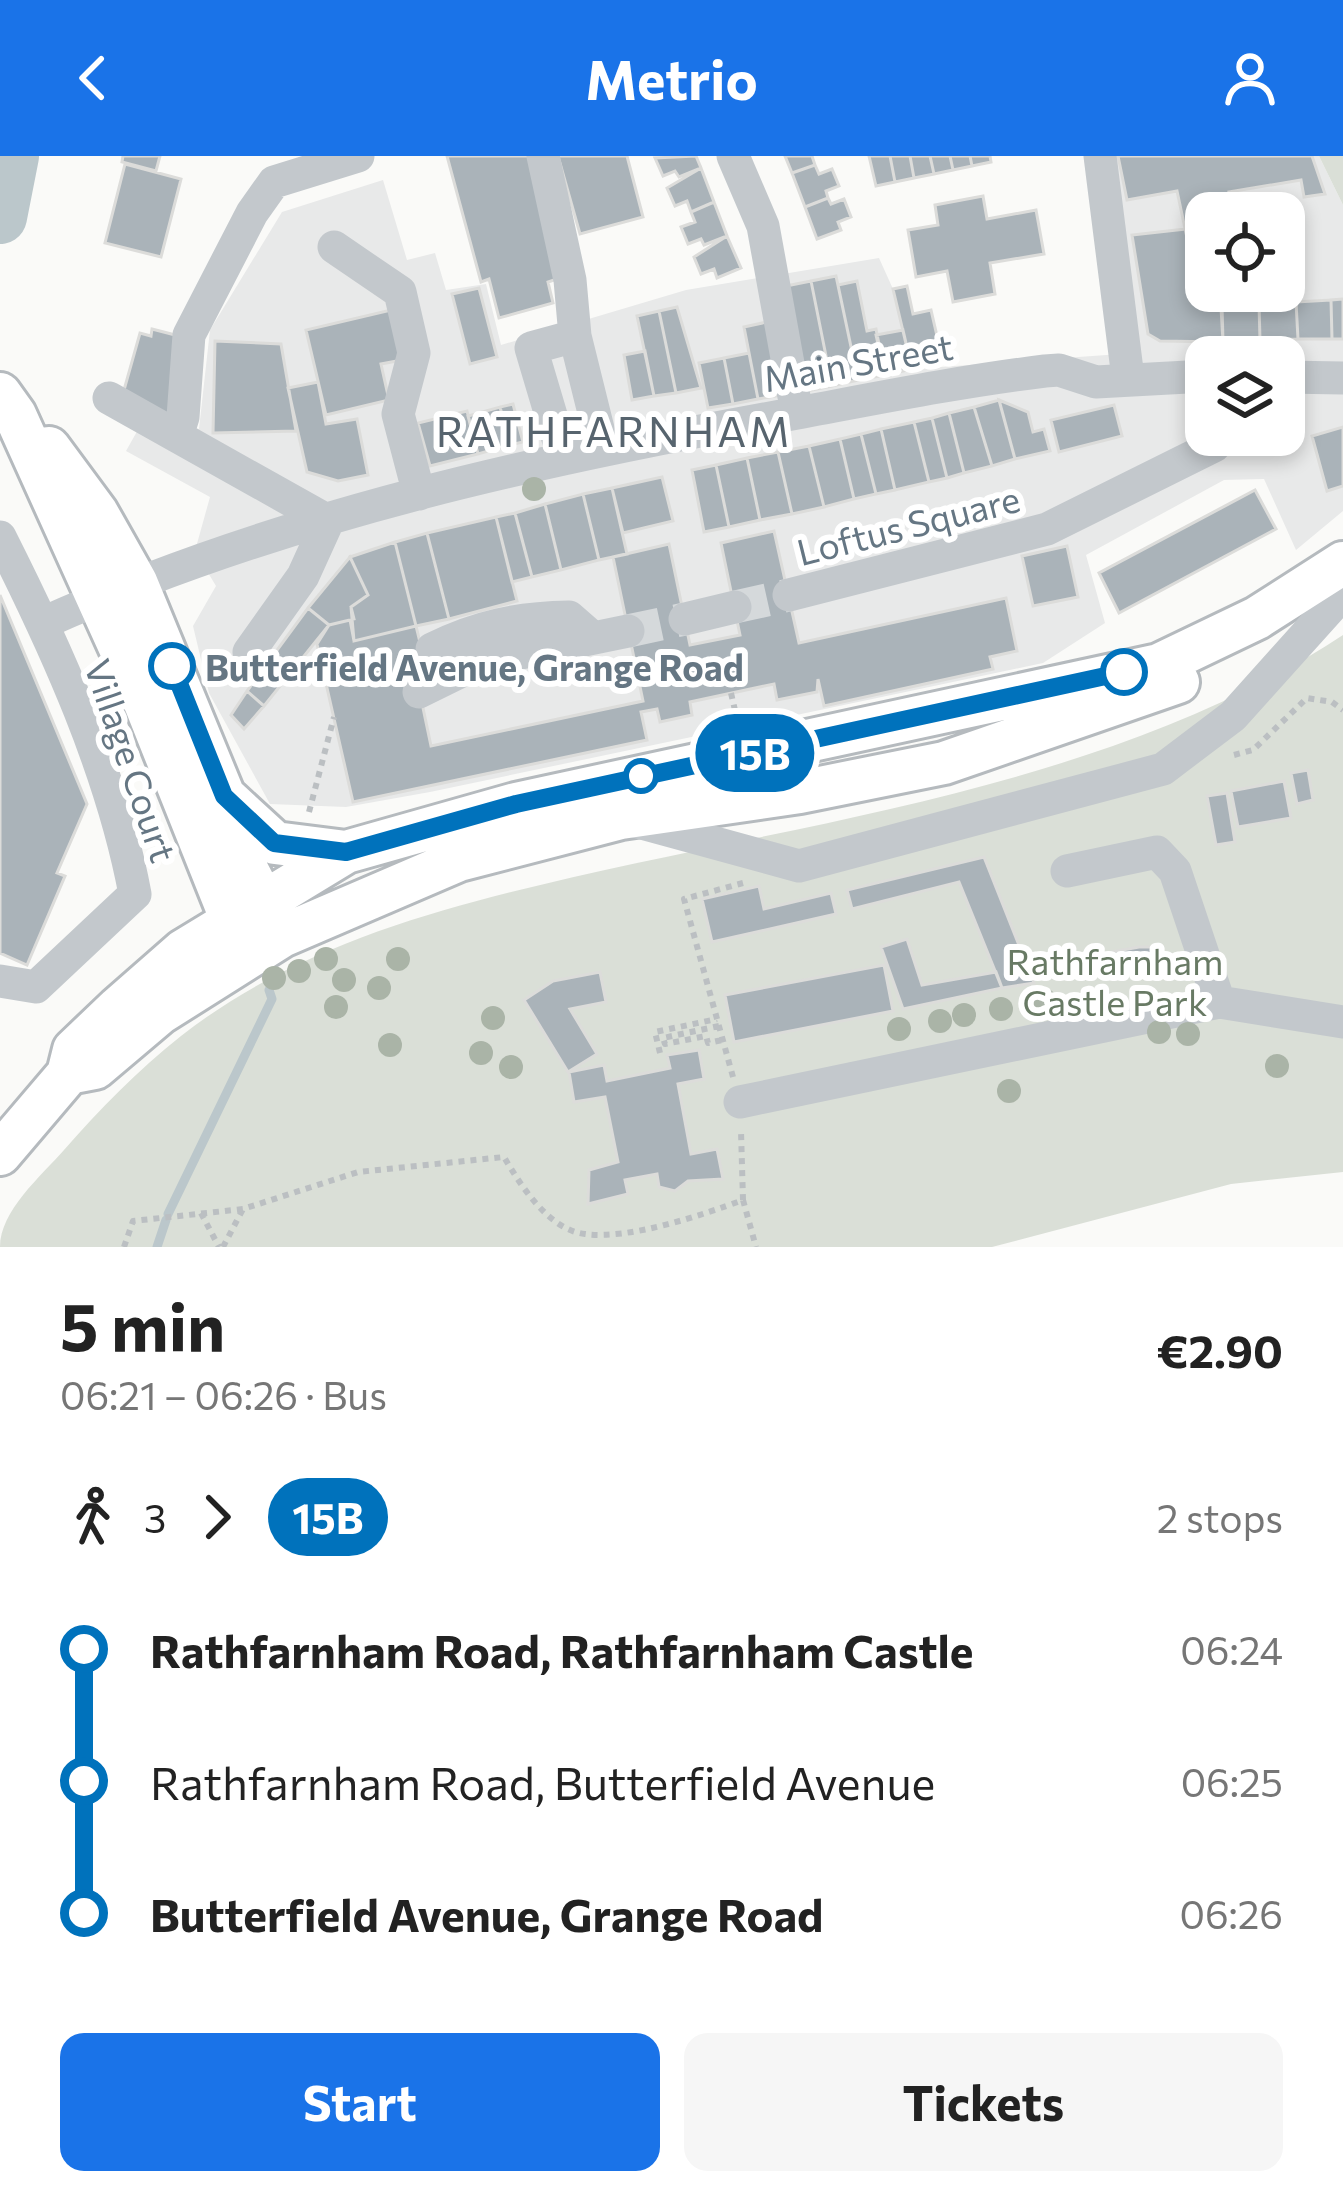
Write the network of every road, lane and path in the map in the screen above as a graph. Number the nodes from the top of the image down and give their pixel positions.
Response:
1 (358, 156) edge
2 (543, 156) edge
3 (733, 156) edge
4 (1100, 156) edge
5 (334, 247) dead end
6 (575, 336) junction
7 (1185, 377) edge
8 (1305, 377) edge
9 (1128, 378) junction
10 (1343, 378) edge
11 (109, 398) dead end
12 (8, 404) edge
13 (797, 412) junction
14 (177, 436) junction
15 (602, 449) junction
16 (1194, 456) edge
17 (564, 459) junction
18 (419, 494) junction
19 (328, 521) junction
20 (0, 537) edge
21 (1341, 586) edge
22 (117, 591) junction
23 (788, 595) tunnel mouth
24 (43, 623) junction
25 (628, 631) tunnel mouth
26 (593, 638) junction
27 (432, 649) dead end
28 (248, 652) dead end
29 (419, 692) dead end
30 (731, 694) dead end
31 (1343, 710) edge
32 (334, 717) dead end
33 (1218, 727) junction
34 (740, 731) dead end
35 (224, 796) junction
36 (314, 803) dead end
37 (621, 818) junction
38 (346, 852) junction
39 (782, 862) junction
40 (1067, 872) dead end
41 (256, 928) junction
42 (0, 981) edge
43 (1219, 1002) junction
44 (1343, 1022) edge
45 (718, 1023) junction
46 (722, 1040) junction
47 (660, 1053) dead end
48 (740, 1102) junction
49 (0, 1154) edge
50 (743, 1200) junction
51 (243, 1209) junction
52 (200, 1213) junction
53 (583, 1235) junction
54 (124, 1247) edge
55 (221, 1247) edge
56 (581, 1247) edge
57 (756, 1247) edge

1 - 14 street
2 - 6 street
3 - 13 street
4 - 9 street
5 - 18 street
6 - 15 street
6 - 17 street
7 - 9 street, Main Street
8 - 10 street
9 - 13 street, Main Street
11 - 14 street
12 - 22 main road
13 - 15 street, Main Street
14 - 19 street
15 - 17 street, Main Street
16 - 23 street, Loftus Square
17 - 18 street, Main Street
18 - 19 street, Main Street
19 - 22 street, Village Court
19 - 28 street
20 - 24 street, Village Court
21 - 33 street
21 - 37 main road
21 - 38 main road
22 - 24 street, Village Court
22 - 35 main road
22 - 41 main road
24 - 42 street, Village Court
25 - 26 street
26 - 27 street
26 - 29 street
30 - 34 path
31 - 33 path
32 - 36 path
33 - 39 street
35 - 38 main road
35 - 41 main road
37 - 39 street
37 - 41 main road
38 - 41 main road
39 - 45 path
40 - 43 street
41 - 49 main road
43 - 44 street
43 - 48 street
45 - 46 path
45 - 46 path
45 - 47 path
46 - 48 path
48 - 50 path
50 - 53 path
50 - 57 path
51 - 52 path
51 - 53 path
51 - 55 path
52 - 54 path
52 - 55 path
53 - 56 path

